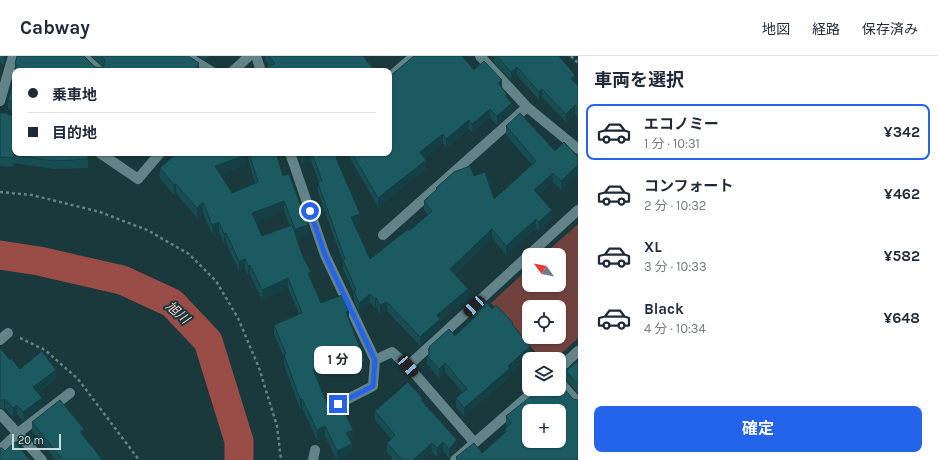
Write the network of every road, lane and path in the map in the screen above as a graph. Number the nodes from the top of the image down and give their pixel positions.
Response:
1 (13, 56) edge
2 (83, 56) edge
3 (186, 56) edge
4 (249, 56) edge
5 (256, 56) edge
6 (414, 56) edge
7 (480, 56) edge
8 (571, 56) edge
9 (578, 63) edge
10 (96, 68) edge
11 (206, 68) edge
12 (236, 68) edge
13 (260, 68) edge
14 (392, 75) edge
15 (0, 101) edge
16 (527, 108) junction
17 (578, 149) edge
18 (104, 156) edge
19 (157, 156) edge
20 (291, 156) edge
21 (0, 192) edge
22 (578, 210) edge
23 (383, 235) dead end
24 (537, 248) edge
25 (522, 261) edge
26 (8, 333) dead end
27 (0, 340) edge
28 (578, 351) edge
29 (375, 360) junction
30 (566, 362) edge
31 (408, 366) junction
32 (566, 389) edge
33 (70, 393) dead end
34 (528, 396) edge
35 (578, 402) edge
36 (338, 404) edge
37 (0, 414) edge
38 (18, 433) junction
39 (474, 442) junction
40 (0, 450) edge
41 (315, 450) dead end
42 (42, 460) edge
43 (281, 460) edge
44 (313, 460) edge
45 (455, 460) edge

1 - 15 street
2 - 10 street
3 - 11 street
4 - 12 street
5 - 13 street
6 - 14 street
7 - 16 street
8 - 9 path
16 - 17 street
16 - 23 street
18 - 19 street
20 - 29 street
21 - 43 path
22 - 24 street
25 - 31 street
26 - 27 street
28 - 30 street
29 - 31 street
29 - 36 street
31 - 39 street
32 - 35 street
33 - 38 street
34 - 39 street
37 - 38 street
38 - 40 street
38 - 42 street
39 - 45 street
41 - 44 street

